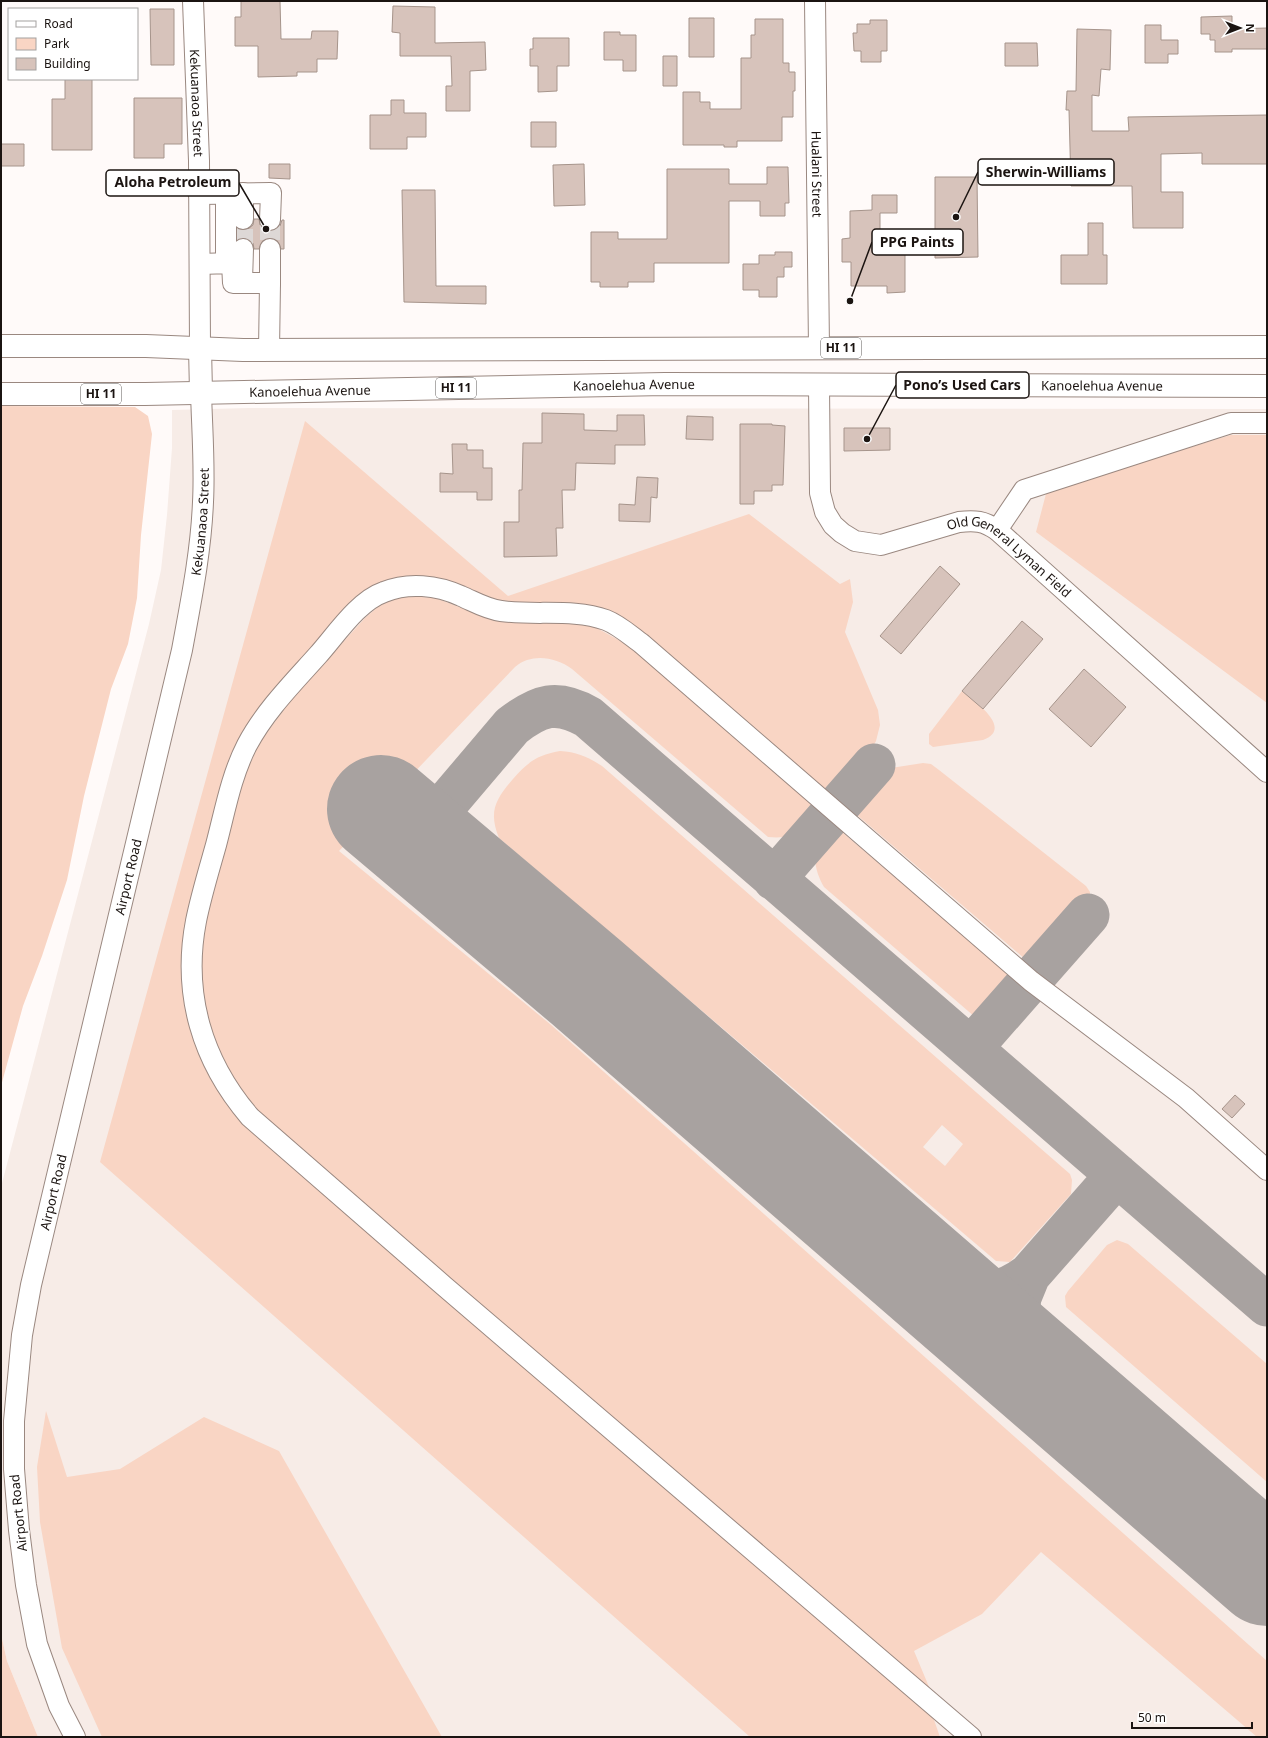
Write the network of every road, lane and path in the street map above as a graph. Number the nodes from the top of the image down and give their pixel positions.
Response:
1 (193, 1) edge
2 (815, 1) edge
3 (242, 193) junction
4 (199, 194) junction
5 (226, 263) junction
6 (200, 264) junction
7 (256, 283) junction
8 (1, 346) edge
9 (1267, 347) edge
10 (200, 348) junction
11 (820, 348) junction
12 (270, 350) junction
13 (820, 385) junction
14 (1267, 386) edge
15 (201, 392) junction
16 (1, 394) edge
17 (1267, 423) edge
18 (997, 530) junction
19 (182, 650) joint
20 (1267, 772) edge
21 (1267, 1170) edge
22 (75, 1737) edge
23 (971, 1737) edge

1 - 4 street, Kekuanaoa Street
2 - 11 street, Hualani Street
3 - 3 street
3 - 4 street
3 - 5 street
4 - 6 street, Kekuanaoa Street
5 - 6 street
5 - 7 street
6 - 10 street, Kekuanaoa Street
7 - 7 street
7 - 12 street
8 - 10 highway, HI 11
9 - 11 highway, HI 11
10 - 12 highway, HI 11
10 - 15 highway
11 - 12 highway, HI 11
13 - 14 highway, Kanoelehua Avenue / HI 11
13 - 15 highway, Kanoelehua Avenue / HI 11
13 - 18 street, Old General Lyman Field
15 - 16 highway, Kanoelehua Avenue / HI 11
15 - 19 street, Kekuanaoa Street
17 - 18 street
18 - 20 street, Old General Lyman Field
19 - 22 street, Airport Road
21 - 23 street

